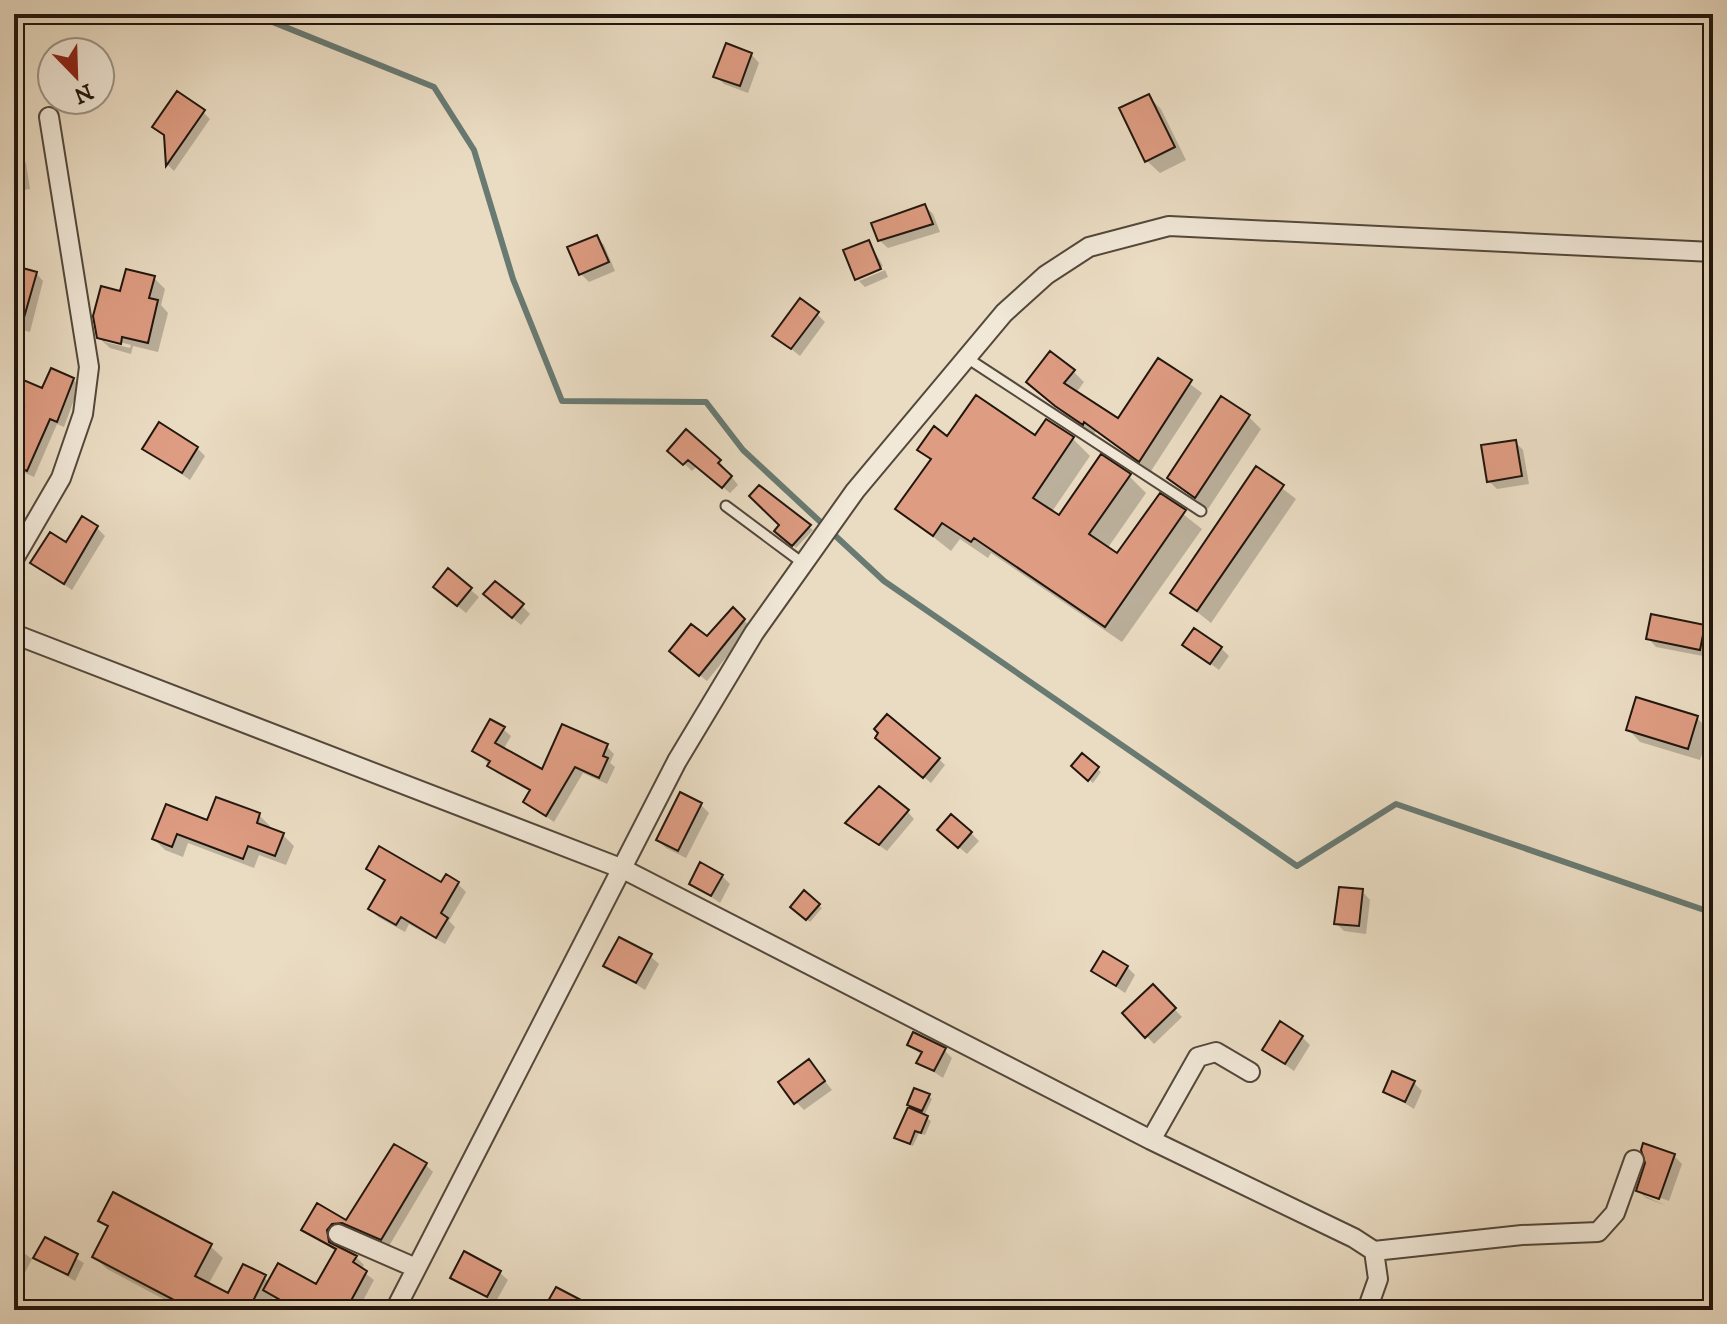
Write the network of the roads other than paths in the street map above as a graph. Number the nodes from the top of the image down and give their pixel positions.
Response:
1 (49, 117) dead end
2 (1713, 252) edge
3 (967, 358) junction
4 (726, 506) dead end
5 (1201, 511) dead end
6 (14, 559) edge
7 (804, 564) junction
8 (14, 634) edge
9 (623, 869) junction
10 (1250, 1072) dead end
11 (1151, 1140) junction
12 (1634, 1160) dead end
13 (338, 1234) dead end
14 (1374, 1251) junction
15 (416, 1268) junction
16 (395, 1310) edge
17 (1367, 1310) edge

1 - 6 street
2 - 3 street
3 - 5 lane
3 - 7 street
4 - 7 lane
7 - 9 street
8 - 9 street
9 - 11 street
9 - 15 street
10 - 11 street
11 - 14 street
12 - 14 street
13 - 15 street
14 - 17 street
15 - 16 street

